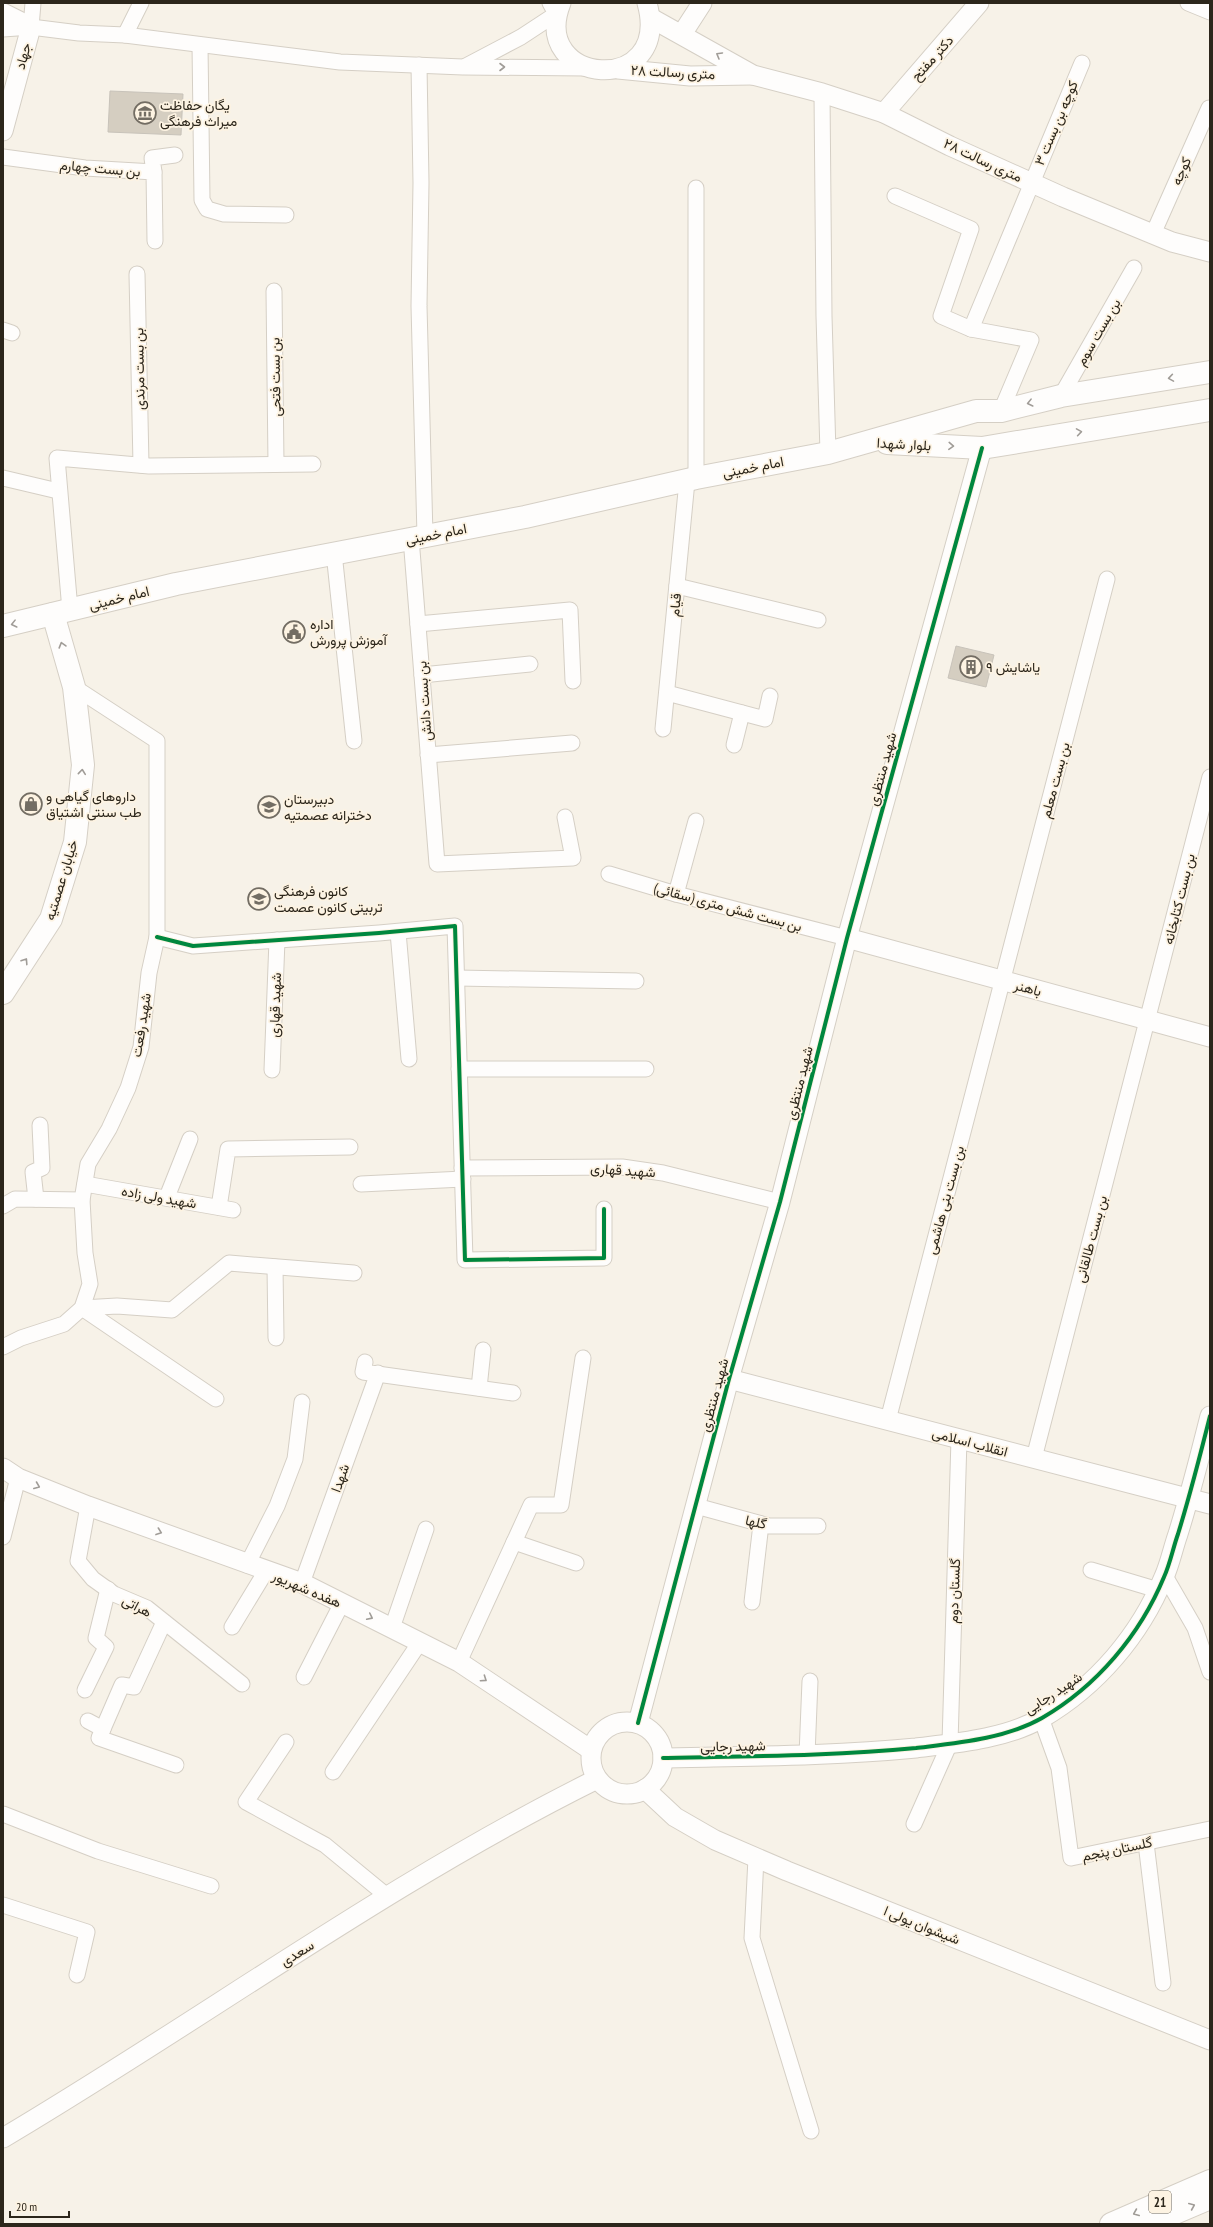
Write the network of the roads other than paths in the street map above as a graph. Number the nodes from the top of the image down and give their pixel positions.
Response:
1 (33, 3) edge
2 (141, 3) edge
3 (702, 3) edge
4 (979, 3) edge
5 (1188, 3) edge
6 (556, 7) edge
7 (649, 11) edge
8 (1210, 12) edge
9 (3, 13) edge
10 (31, 27) junction
11 (3, 29) edge
12 (682, 34) junction
13 (125, 35) junction
14 (200, 45) junction
15 (1082, 63) dead end
16 (419, 65) junction
17 (463, 67) junction
18 (586, 68) junction
19 (618, 69) junction
20 (753, 75) junction
21 (822, 93) junction
22 (1210, 108) edge
23 (884, 113) junction
24 (3, 131) edge
25 (175, 155) dead end
26 (3, 156) edge
27 (154, 172) junction
28 (1031, 183) junction
29 (696, 188) dead end
30 (895, 196) dead end
31 (286, 215) dead end
32 (1154, 234) junction
33 (155, 241) dead end
34 (1209, 249) edge
35 (1134, 268) dead end
36 (137, 274) dead end
37 (274, 290) dead end
38 (971, 328) junction
39 (1210, 372) edge
40 (1061, 396) junction
41 (1001, 410) junction
42 (1210, 410) edge
43 (870, 442) junction
44 (982, 448) junction
45 (828, 453) junction
46 (276, 464) junction
47 (313, 464) dead end
48 (141, 465) junction
49 (3, 478) edge
50 (692, 480) junction
51 (58, 491) junction
52 (418, 537) junction
53 (334, 553) junction
54 (1107, 579) dead end
55 (677, 586) junction
56 (61, 612) junction
57 (818, 620) dead end
58 (418, 624) junction
59 (3, 626) edge
60 (530, 664) dead end
61 (422, 675) junction
62 (573, 681) dead end
63 (74, 687) junction
64 (667, 693) junction
65 (770, 696) dead end
66 (742, 713) junction
67 (663, 729) dead end
68 (354, 741) dead end
69 (572, 743) dead end
70 (734, 745) dead end
71 (428, 755) junction
72 (1210, 777) edge
73 (565, 817) dead end
74 (696, 821) dead end
75 (609, 874) dead end
76 (676, 894) junction
77 (398, 932) junction
78 (157, 937) junction
79 (847, 938) junction
80 (277, 940) junction
81 (457, 978) junction
82 (1003, 980) junction
83 (636, 981) dead end
84 (3, 993) edge
85 (1147, 1020) junction
86 (1210, 1037) edge
87 (409, 1059) dead end
88 (459, 1069) junction
89 (646, 1069) dead end
90 (272, 1070) dead end
91 (40, 1124) dead end
92 (190, 1139) dead end
93 (350, 1147) dead end
94 (463, 1173) junction
95 (85, 1184) junction
96 (362, 1184) dead end
97 (168, 1197) junction
98 (36, 1199) junction
99 (82, 1200) junction
100 (780, 1202) junction
101 (3, 1206) edge
102 (604, 1209) dead end
103 (275, 1267) junction
104 (354, 1273) dead end
105 (82, 1308) junction
106 (276, 1338) dead end
107 (3, 1347) edge
108 (483, 1350) dead end
109 (582, 1358) dead end
110 (365, 1362) dead end
111 (378, 1373) junction
112 (729, 1379) junction
113 (479, 1388) junction
114 (513, 1392) dead end
115 (216, 1399) dead end
116 (302, 1402) dead end
117 (1210, 1416) edge
118 (888, 1420) junction
119 (959, 1439) junction
120 (1034, 1458) junction
121 (10, 1473) edge
122 (1189, 1498) junction
123 (1210, 1504) edge
124 (88, 1506) junction
125 (696, 1506) junction
126 (761, 1524) junction
127 (818, 1526) dead end
128 (426, 1529) dead end
129 (3, 1537) edge
130 (514, 1542) junction
131 (576, 1563) dead end
132 (247, 1565) junction
133 (1091, 1570) dead end
134 (266, 1571) junction
135 (302, 1583) junction
136 (1161, 1583) junction
137 (108, 1589) junction
138 (752, 1602) dead end
139 (342, 1603) junction
140 (164, 1622) junction
141 (232, 1627) dead end
142 (392, 1628) junction
143 (420, 1642) junction
144 (459, 1662) junction
145 (1210, 1672) edge
146 (304, 1677) dead end
147 (810, 1681) dead end
148 (242, 1684) dead end
149 (85, 1690) dead end
150 (1041, 1718) junction
151 (88, 1721) dead end
152 (638, 1723) junction
153 (103, 1729) junction
154 (286, 1742) dead end
155 (950, 1743) junction
156 (591, 1750) junction
157 (807, 1755) junction
158 (663, 1758) junction
159 (176, 1765) dead end
160 (334, 1772) dead end
161 (597, 1779) junction
162 (645, 1789) junction
163 (3, 1814) edge
164 (914, 1824) dead end
165 (1210, 1829) edge
166 (1146, 1842) junction
167 (756, 1858) junction
168 (211, 1886) dead end
169 (387, 1896) junction
170 (3, 1905) edge
171 (77, 1975) dead end
172 (1163, 1983) dead end
173 (1210, 2040) edge
174 (811, 2131) dead end
175 (3, 2138) edge
176 (1210, 2181) edge
177 (1210, 2198) edge
178 (1111, 2224) edge
179 (1149, 2224) edge

1 - 10 street
2 - 13 street
3 - 12 street
4 - 23 street, دکتر مفتح
5 - 8 street
6 - 17 street
6 - 18 street
7 - 12 street, ۲۸ متری رسالت
7 - 19 street
9 - 10 street
10 - 11 street
10 - 13 street
10 - 24 street, جهاد
20 -> 12 street, ۲۸ متری رسالت
13 - 14 street
14 - 16 street
14 - 31 street
15 - 28 street, کوچه بن بست ۳
16 - 17 street
16 - 52 street, بن بست دانش
17 -> 18 street
18 - 19 street, ۲۸ متری رسالت
19 - 20 street, ۲۸ متری رسالت
20 - 21 street, ۲۸ متری رسالت
21 - 23 street, ۲۸ متری رسالت
21 - 45 street
22 - 32 street, کوچه
23 - 28 street, ۲۸ متری رسالت
25 - 27 street
26 - 27 street, بن بست چهارم
27 - 33 street, بن بست چهارم
28 - 32 street, ۲۸ متری رسالت
28 - 38 street, کوچه بن بست ۳
29 - 50 street, قیام
30 - 38 street
32 - 34 street, ۲۸ متری رسالت
35 - 40 street, بن بست سوم
36 - 48 street, بن بست مرندی
37 - 46 street, بن بست فتحی
38 - 41 street
39 -> 40 main road, بلوار شهدا
40 -> 41 main road, بلوار شهدا
41 - 43 main road, بلوار شهدا
44 -> 42 main road, بلوار شهدا
43 -> 44 main road, بلوار شهدا
43 - 45 main road, امام خمینی
44 - 79 street, شهید منتظری
45 - 50 main road, امام خمینی
46 - 47 street
46 - 48 street
48 - 51 street
49 - 51 street
50 - 52 main road, امام خمینی
50 - 55 street, قیام
51 - 56 street
52 - 53 main road, امام خمینی
52 - 58 street, بن بست دانش
53 - 56 main road, امام خمینی
53 - 68 street
54 - 82 street, بن بست معلم
55 - 57 street
55 - 64 street, قیام
56 -> 59 main road, امام خمینی
63 -> 56 main road, خیابان عصمتیه
58 - 61 street, بن بست دانش
58 - 62 street
60 - 61 street
61 - 71 street, بن بست دانش
63 - 78 street, شهید رفعت
84 -> 63 main road, خیابان عصمتیه
64 - 66 street
64 - 67 street, قیام
65 - 66 street
66 - 70 street
69 - 71 street
71 - 73 street, بن بست دانش
72 - 85 street, بن بست کتابخانه
74 - 76 street
75 - 76 street, بن بست شش متری (سقائی)
76 - 79 street, بن بست شش متری (سقائی)
77 - 80 street
77 - 81 street
77 - 87 street
78 - 80 street
78 - 95 street, شهید رفعت
79 - 82 street, باهنر
79 - 100 street, شهید منتظری
80 - 90 street, شهید قهاری
81 - 83 street
81 - 88 street
82 - 85 street, باهنر
82 - 118 street, بن بست بنی هاشمی
85 - 86 street, باهنر
85 - 120 street, بن بست طالقانی
88 - 89 street
88 - 94 street
91 - 98 street
92 - 97 street
93 - 97 street, شهید ولی زاده
94 - 96 street, شهید قهاری
94 - 100 street, شهید قهاری
94 - 102 street
95 - 97 street, شهید ولی زاده
95 - 99 street, شهید رفعت
98 - 99 street
98 - 101 street
99 - 105 street, شهید رفعت
100 - 112 street, شهید منتظری
103 - 104 street
103 - 105 street
103 - 106 street
105 - 107 street, شهید رفعت
105 - 115 street
108 - 113 street
109 - 130 street
110 - 111 street
111 - 113 street
111 - 135 street, شهدا
112 - 118 street, انقلاب اسلامی
112 - 125 street, شهید منتظری
113 - 114 street
116 - 132 street
117 - 122 street, شهید رجایی
118 - 119 street, انقلاب اسلامی
119 - 120 street, انقلاب اسلامی
119 - 155 street, گلستان دوم
120 - 122 street, انقلاب اسلامی
121 -> 124 street, هفده شهریور
121 - 129 street
122 - 123 street, انقلاب اسلامی
122 - 136 street, شهید رجایی
124 -> 132 street, هفده شهریور
124 - 137 street, هراتی
125 - 126 street, گلها
125 - 152 street, شهید منتظری
126 - 127 street, گلها
126 - 138 street
128 - 142 street
130 - 131 street
130 - 144 street
132 - 134 street, هفده شهریور
133 - 136 street
134 - 135 street, هفده شهریور
134 - 141 street
135 - 139 street, هفده شهریور
136 - 145 street
136 - 150 street, شهید رجایی
137 - 140 street, هراتی
137 - 149 street
139 -> 142 street, هفده شهریور
139 - 146 street
140 - 148 street, هراتی
140 - 153 street
142 - 143 street, هفده شهریور
143 - 144 street, هفده شهریور
143 - 160 street
144 -> 156 street, هفده شهریور
147 - 157 street
150 - 155 street, شهید رجایی
150 - 166 street, گلستان پنجم
151 - 153 street
152 - 156 street
152 - 158 street
153 - 159 street
154 - 169 street
155 - 157 street, شهید رجایی
155 - 164 street
156 - 161 street
157 - 158 street, شهید رجایی
158 - 162 street
161 - 162 street
161 - 169 street, سعدی
162 - 167 street, شیشوان یولی ا
163 - 168 street
165 - 166 street, گلستان پنجم
166 - 172 street
167 - 173 street, شیشوان یولی ا
167 - 174 street
169 - 175 street, سعدی
170 - 171 street
176 -> 178 main road, 21
179 -> 177 main road, 21

